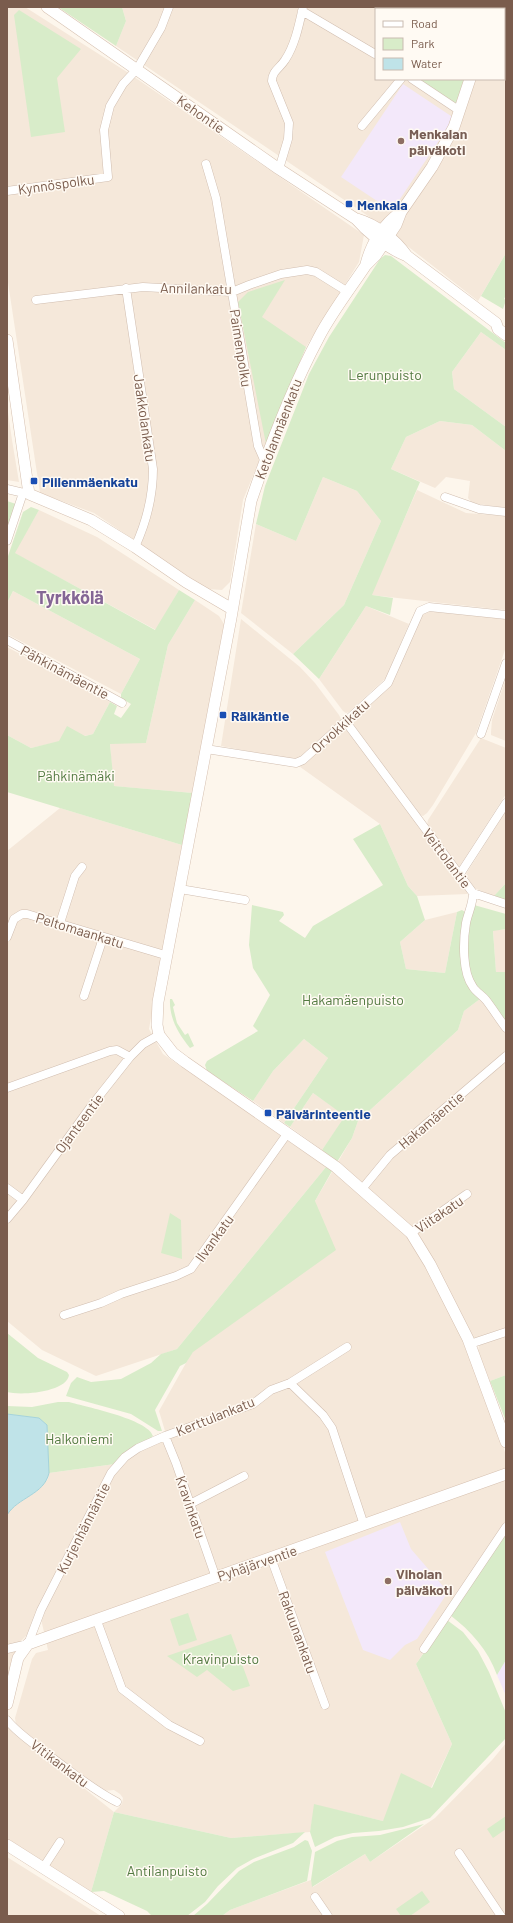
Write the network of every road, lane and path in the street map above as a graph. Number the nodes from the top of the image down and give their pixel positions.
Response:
1 (47, 7) edge
2 (169, 7) edge
3 (303, 9) edge
4 (375, 54) edge
5 (137, 69) junction
6 (401, 80) edge
7 (414, 80) edge
8 (470, 80) edge
9 (460, 111) junction
10 (362, 126) dead end
11 (206, 164) dead end
12 (279, 169) junction
13 (7, 191) edge
14 (383, 237) junction
15 (126, 288) junction
16 (232, 292) junction
17 (348, 292) junction
18 (36, 300) dead end
19 (501, 324) edge
20 (506, 335) edge
21 (7, 340) edge
22 (265, 462) junction
23 (7, 489) edge
24 (26, 494) junction
25 (445, 497) dead end
26 (506, 512) edge
27 (7, 541) edge
28 (135, 547) junction
29 (232, 609) junction
30 (506, 615) edge
31 (7, 640) edge
32 (506, 663) edge
33 (122, 704) dead end
34 (346, 722) junction
35 (482, 734) dead end
36 (206, 749) junction
37 (506, 803) edge
38 (82, 867) dead end
39 (460, 874) junction
40 (180, 888) junction
41 (473, 893) junction
42 (245, 900) dead end
43 (506, 904) edge
44 (60, 923) junction
45 (7, 937) edge
46 (104, 938) junction
47 (165, 956) junction
48 (84, 996) dead end
49 (506, 1028) edge
50 (160, 1035) junction
51 (506, 1056) edge
52 (130, 1057) junction
53 (7, 1088) edge
54 (288, 1134) junction
55 (7, 1188) edge
56 (362, 1189) junction
57 (467, 1194) dead end
58 (23, 1200) junction
59 (7, 1219) edge
60 (411, 1233) junction
61 (64, 1315) dead end
62 (506, 1332) edge
63 (470, 1344) junction
64 (347, 1347) dead end
65 (290, 1383) junction
66 (165, 1436) junction
67 (506, 1442) edge
68 (506, 1474) edge
69 (244, 1476) dead end
70 (190, 1504) junction
71 (364, 1525) junction
72 (506, 1527) edge
73 (271, 1558) junction
74 (216, 1578) junction
75 (97, 1621) junction
76 (28, 1644) junction
77 (7, 1649) edge
78 (424, 1649) dead end
79 (7, 1704) edge
80 (325, 1705) dead end
81 (7, 1720) edge
82 (200, 1741) dead end
83 (117, 1802) dead end
84 (60, 1842) dead end
85 (7, 1845) edge
86 (459, 1853) dead end
87 (43, 1868) junction
88 (315, 1897) dead end
89 (119, 1916) edge
90 (328, 1916) edge
91 (501, 1916) edge

1 - 5 street, Kehontie
2 - 5 street
3 - 4 street
3 - 12 street
5 - 12 street, Kehontie
5 - 13 street, Kynnöspolku
6 - 10 street
7 - 9 street
8 - 9 street, Ketolanmäenkatu
9 - 14 street, Ketolanmäenkatu
11 - 16 street, Paimenpolku
12 - 14 street, Kehontie
14 - 17 street, Ketolanmäenkatu
14 - 19 street, Kehontie
15 - 16 street, Annilankatu
15 - 18 street, Annilankatu
15 - 28 street, Jaakkolankatu
16 - 17 street, Annilankatu
16 - 22 street, Paimenpolku
17 - 22 street, Ketolanmäenkatu
19 - 20 street, Kehontie
21 - 24 street
22 - 29 street, Ketolanmäenkatu
23 - 24 street
24 - 27 street
24 - 28 street
25 - 26 street
28 - 29 street
29 - 36 street
30 - 34 street, Orvokkikatu
31 - 33 street, Pähkinämäentie
32 - 35 street
34 - 36 street, Orvokkikatu
34 - 39 street, Veittolantie
36 - 40 street
37 - 39 street
38 - 44 street
39 - 41 street, Veittolantie
40 - 42 street
40 - 47 street
41 - 43 street
41 - 49 street, Veittolantie
44 - 45 street, Peltomaankatu
44 - 46 street, Peltomaankatu
46 - 47 street, Peltomaankatu
46 - 48 street
47 - 50 street
50 - 52 street, Ojanteentie
50 - 54 street
51 - 56 street, Hakamäentie
52 - 53 street
52 - 58 street, Ojanteentie
54 - 56 street
54 - 61 street, Ilvankatu
55 - 58 street
56 - 60 street
57 - 60 street, Viitakatu
58 - 59 street, Ojanteentie
60 - 63 street
62 - 63 street
63 - 67 street
64 - 65 street, Kerttulankatu
65 - 66 street, Kerttulankatu
65 - 71 street
66 - 70 street, Kravinkatu
66 - 76 street, Kurjenhännäntie
68 - 71 street, Pyhäjärventie
69 - 70 street
70 - 74 street, Kravinkatu
71 - 73 street, Pyhäjärventie
72 - 78 street
73 - 74 street, Pyhäjärventie
73 - 80 street, Rakuunankatu
74 - 75 street, Pyhäjärventie
75 - 76 street, Pyhäjärventie
75 - 82 street
76 - 77 street, Pyhäjärventie
76 - 79 street
81 - 83 street, Vitikankatu
84 - 87 street
85 - 87 street
86 - 91 street
87 - 89 street
88 - 90 street

